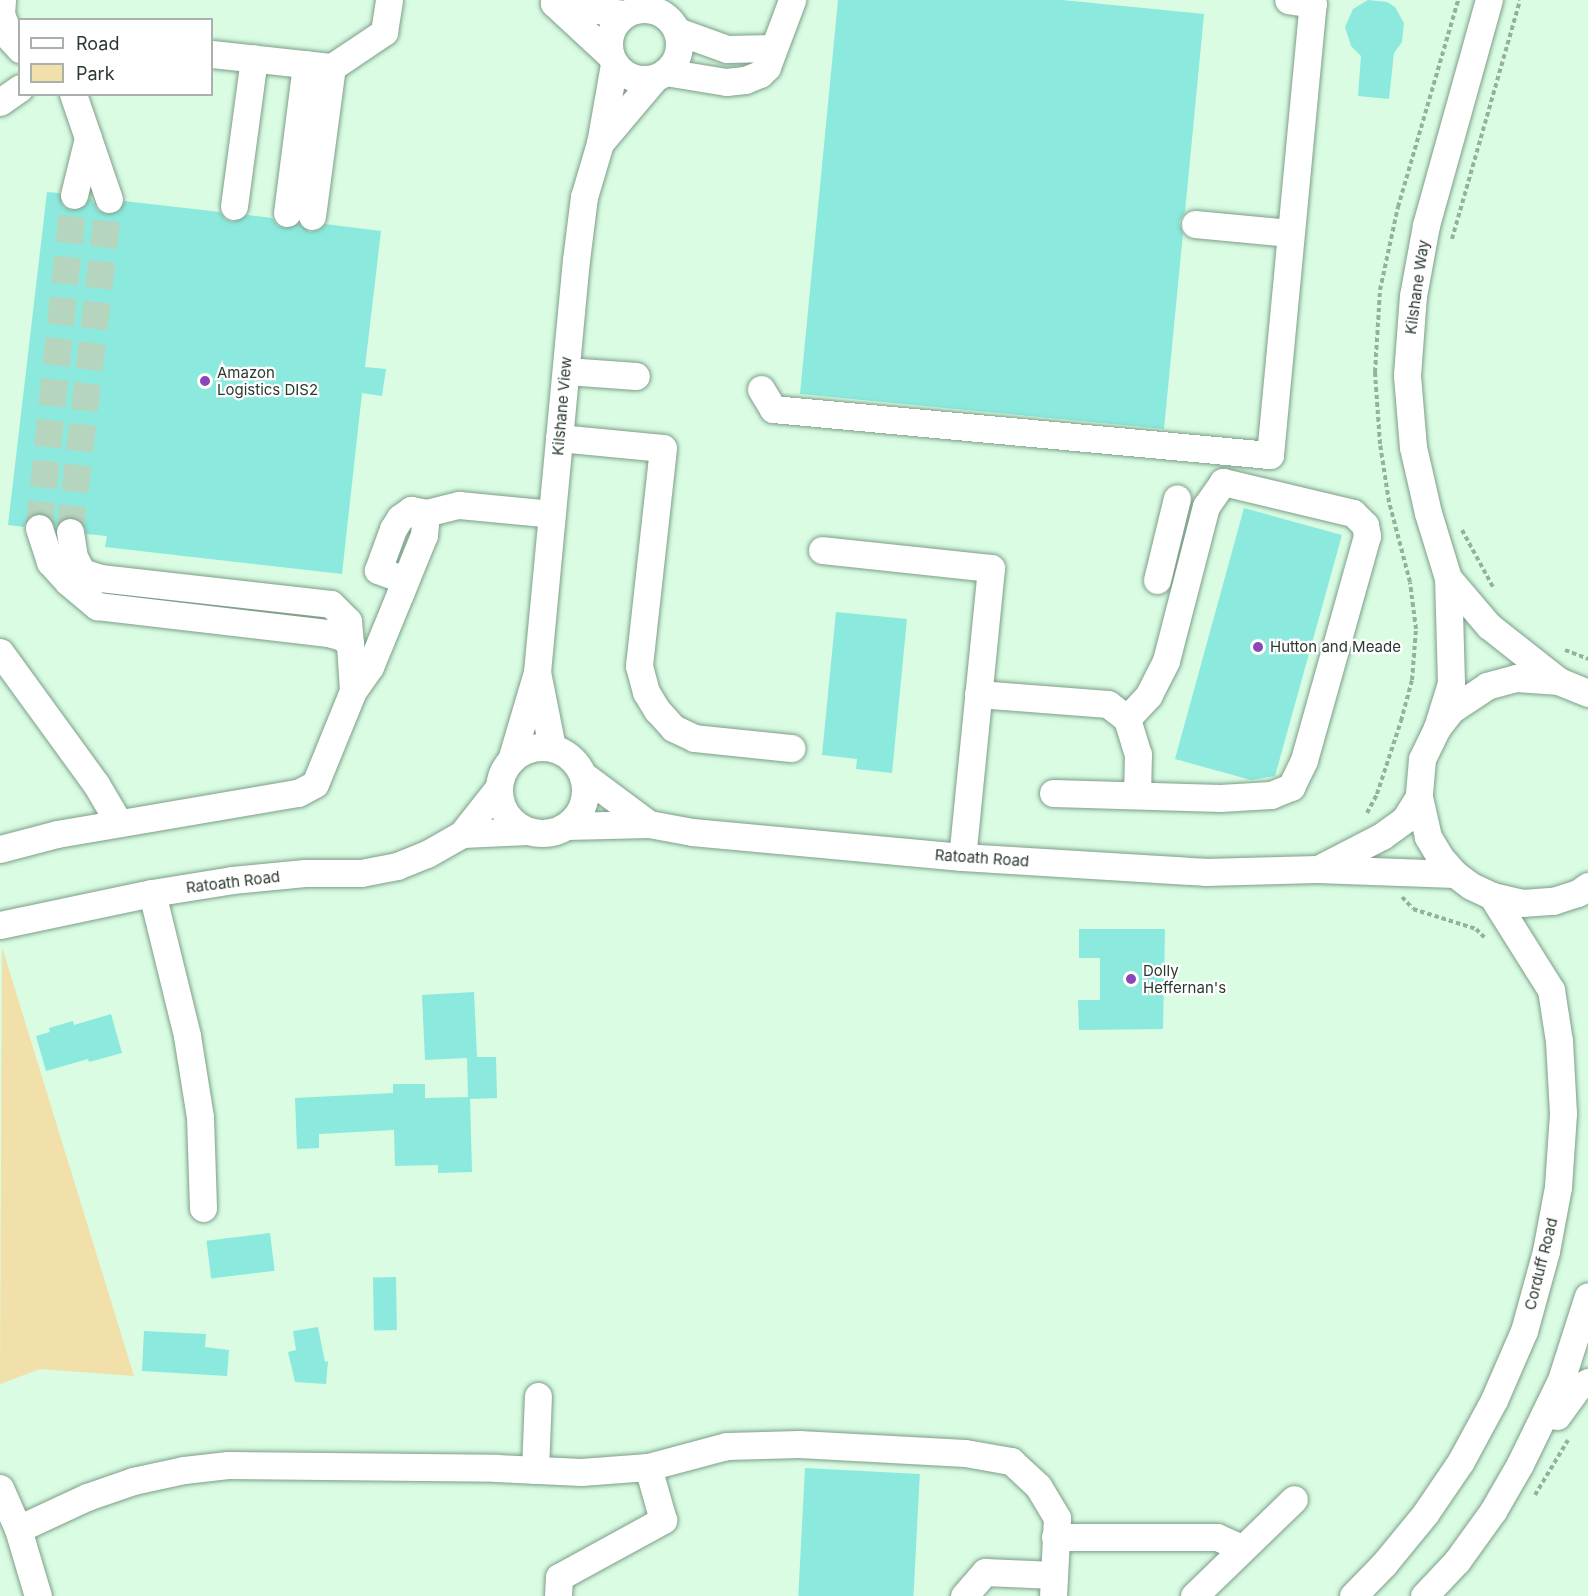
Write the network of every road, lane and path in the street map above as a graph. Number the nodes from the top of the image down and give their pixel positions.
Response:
1 (2, 0) edge
2 (389, 0) edge
3 (792, 0) edge
4 (1288, 0) edge
5 (1489, 0) edge
6 (1520, 0) edge
7 (550, 2) edge
8 (633, 8) edge
9 (0, 14) edge
10 (674, 17) edge
11 (18, 48) edge
12 (772, 48) junction
13 (213, 54) edge
14 (254, 58) junction
15 (612, 59) junction
16 (319, 65) junction
17 (660, 75) junction
18 (18, 89) edge
19 (73, 96) edge
20 (0, 102) edge
21 (88, 138) junction
22 (600, 143) junction
23 (74, 195) tunnel mouth
24 (109, 199) tunnel mouth
25 (234, 206) dead end
26 (299, 214) dead end
27 (1195, 224) dead end
28 (1290, 233) junction
29 (1451, 243) dead end
30 (566, 371) junction
31 (636, 376) dead end
32 (761, 389) dead end
33 (559, 438) junction
34 (1177, 498) dead end
35 (552, 514) junction
36 (39, 528) tunnel mouth
37 (1462, 529) dead end
38 (70, 532) tunnel mouth
39 (822, 550) dead end
40 (75, 577) junction
41 (1448, 578) junction
42 (1157, 580) dead end
43 (1498, 594) dead end
44 (1560, 647) dead end
45 (0, 652) edge
46 (1588, 659) edge
47 (537, 672) junction
48 (1559, 681) junction
49 (353, 691) junction
50 (1588, 693) edge
51 (978, 694) junction
52 (1127, 719) junction
53 (1437, 728) junction
54 (552, 747) junction
55 (791, 748) dead end
56 (511, 760) junction
57 (583, 776) junction
58 (499, 787) junction
59 (1053, 792) dead end
60 (1137, 794) junction
61 (1419, 797) junction
62 (119, 823) junction
63 (649, 824) junction
64 (566, 826) junction
65 (528, 831) junction
66 (462, 834) junction
67 (0, 849) edge
68 (962, 857) junction
69 (1317, 869) junction
70 (1455, 874) junction
71 (1588, 886) edge
72 (152, 893) junction
73 (1492, 896) junction
74 (1403, 902) dead end
75 (0, 925) edge
76 (1492, 944) dead end
77 (203, 1208) dead end
78 (1588, 1296) edge
79 (1588, 1382) edge
80 (538, 1396) dead end
81 (1520, 1464) junction
82 (648, 1467) junction
83 (535, 1470) junction
84 (0, 1488) edge
85 (1294, 1499) dead end
86 (18, 1529) junction
87 (1055, 1537) junction
88 (1242, 1548) junction
89 (1054, 1586) edge
90 (38, 1596) edge
91 (558, 1596) edge
92 (964, 1596) edge
93 (1194, 1596) edge
94 (1353, 1596) edge
95 (1424, 1596) edge

1 - 9 street
2 - 16 street
3 - 12 street
4 - 28 street
5 - 41 street, Kilshane Way
6 - 29 path
7 - 8 street
7 - 15 street
8 - 10 street
8 - 15 street
9 - 11 street
10 - 12 street
10 - 17 street
12 - 17 street
13 - 14 street
14 - 16 street
14 - 25 street
15 - 17 street
15 - 22 street, Kilshane View
16 - 26 street
17 - 22 street, Kilshane View
18 - 20 street
19 - 21 street
21 - 23 street
21 - 24 street
22 - 30 street, Kilshane View
27 - 28 street
28 - 32 street
30 - 31 street
30 - 33 street, Kilshane View
33 - 35 street, Kilshane View
33 - 55 street
34 - 42 street
35 - 47 street, Kilshane View
35 - 49 street
36 - 40 street
37 - 43 path
38 - 40 street
39 - 51 street
40 - 49 street
41 - 48 street, Kilshane Way
41 - 53 street, Kilshane Way
44 - 46 path
45 - 62 street
47 - 54 street, Kilshane View
47 - 56 street, Kilshane View
48 - 50 street
48 - 53 street
49 - 62 street
51 - 52 street
51 - 68 street
52 - 60 street
52 - 60 street
53 - 61 street
54 - 56 street
54 - 57 street
56 - 58 street
57 - 63 street, Ratoath Road
57 - 64 street
58 - 65 street
58 - 66 street, Ratoath Road
59 - 60 street
61 - 69 street, Ratoath Road
61 - 70 street
62 - 67 street
63 - 64 street, Ratoath Road
63 - 68 street, Ratoath Road
64 - 65 street
65 - 66 street, Ratoath Road
66 - 72 street, Ratoath Road
68 - 69 street, Ratoath Road
69 - 70 street, Ratoath Road
70 - 73 street
71 - 73 street
72 - 75 street, Ratoath Road
72 - 77 street
73 - 94 street, Corduff Road
74 - 76 path
78 - 81 street
79 - 81 street
80 - 83 street
81 - 95 street
82 - 83 street
82 - 87 street
82 - 91 street
83 - 86 street
84 - 86 street
85 - 88 street
86 - 90 street
87 - 88 street
87 - 89 street
88 - 93 street
89 - 92 street

